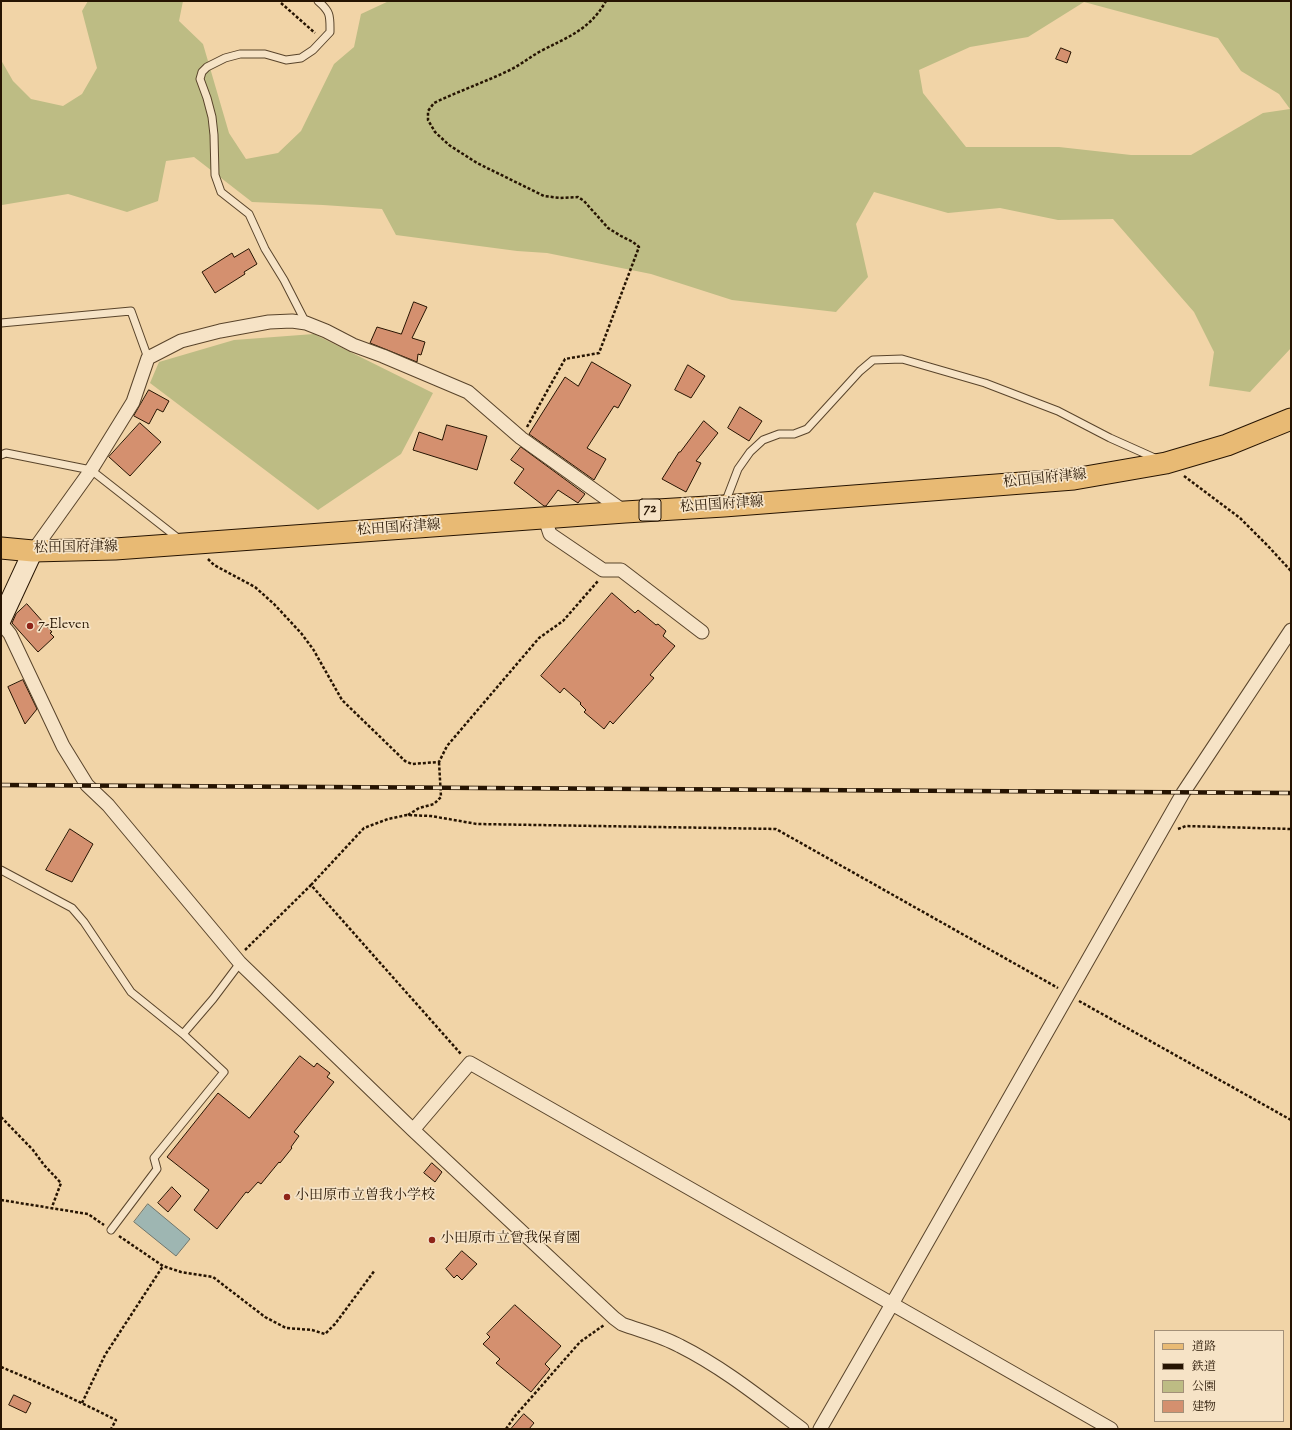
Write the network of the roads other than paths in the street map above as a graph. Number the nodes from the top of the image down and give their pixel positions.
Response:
1 (318, 1) edge
2 (1, 323) edge
3 (306, 324) junction
4 (148, 358) junction
5 (1291, 419) edge
6 (1, 454) edge
7 (1166, 463) junction
8 (91, 470) junction
9 (724, 506) junction
10 (625, 512) junction
11 (545, 518) junction
12 (190, 544) junction
13 (1, 548) edge
14 (33, 551) junction
15 (1, 620) edge
16 (1, 623) edge
17 (1291, 630) edge
18 (702, 632) dead end
19 (1, 870) edge
20 (239, 960) junction
21 (183, 1034) junction
22 (413, 1130) junction
23 (111, 1230) road end
24 (892, 1304) junction
25 (802, 1429) edge
26 (820, 1429) edge
27 (1111, 1429) edge

1 - 3 lane
2 - 4 lane
3 - 4 street
3 - 10 street
4 - 8 street
5 - 7 main road, 松田国府津線 / 72
6 - 8 lane
7 - 9 main road, 松田国府津線 / 72
7 - 9 lane
8 - 12 lane
8 - 14 street
9 - 10 main road, 松田国府津線 / 72
10 - 11 main road, 松田国府津線 / 72
11 - 12 main road, 松田国府津線 / 72
11 - 18 street
12 - 14 main road, 松田国府津線 / 72
13 - 14 main road, 松田国府津線 / 72
14 - 15 main road
16 - 20 street
17 - 24 street
19 - 21 lane
20 - 21 lane
20 - 22 street
21 - 23 lane
22 - 24 street
22 - 25 street
24 - 26 street
24 - 27 street

